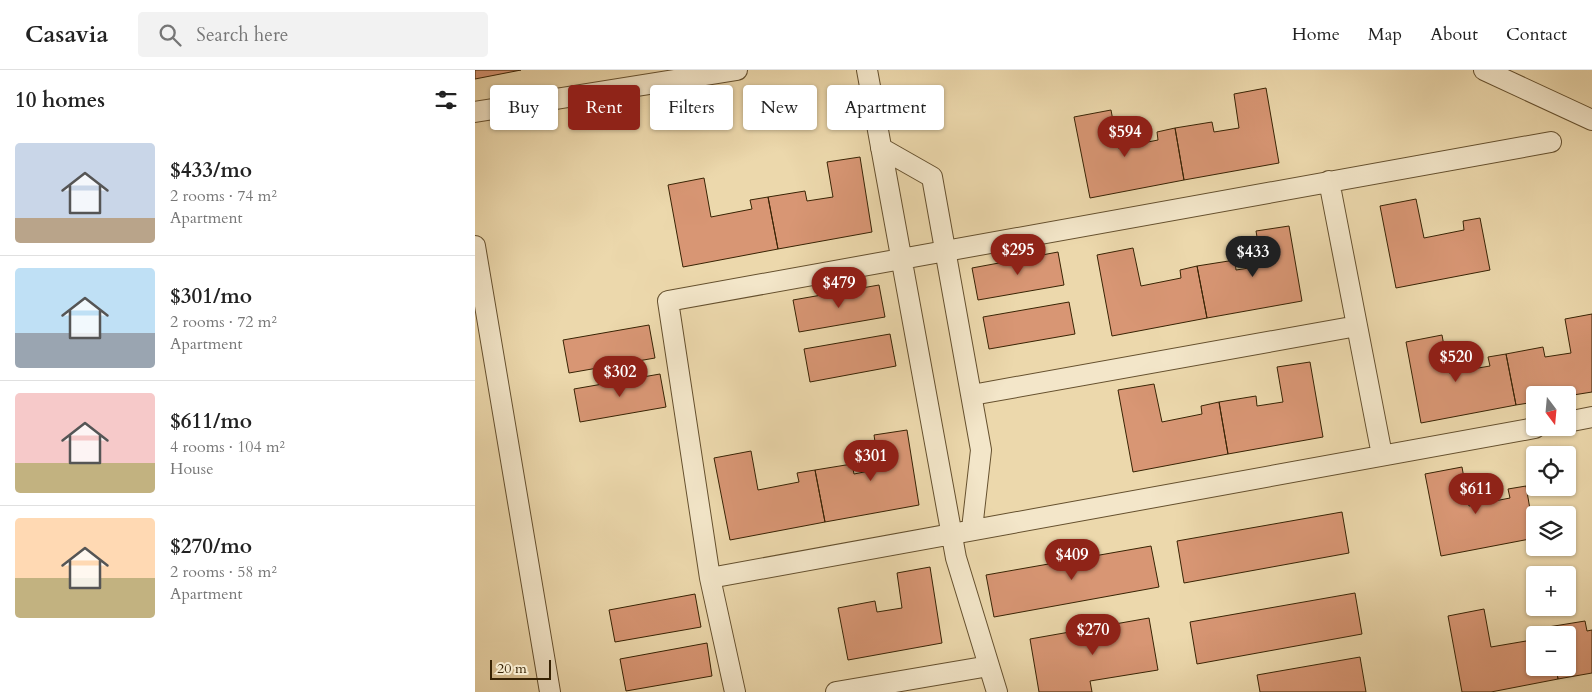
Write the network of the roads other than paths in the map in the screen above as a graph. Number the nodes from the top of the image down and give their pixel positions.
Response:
1 (737, 70) edge
2 (867, 70) edge
3 (1485, 70) edge
4 (475, 112) edge
5 (1592, 120) edge
6 (1551, 142) dead end
7 (881, 148) junction
8 (1329, 181) junction
9 (475, 246) edge
10 (945, 250) junction
11 (901, 258) junction
12 (1357, 326) junction
13 (972, 395) junction
14 (1592, 417) edge
15 (1576, 420) edge
16 (1526, 430) edge
17 (1382, 455) junction
18 (972, 530) junction
19 (951, 533) junction
20 (710, 578) junction
21 (989, 666) junction
22 (551, 692) edge
23 (735, 692) edge
24 (836, 692) edge
25 (997, 692) edge

1 - 4 lane
2 - 7 lane
3 - 5 lane
6 - 8 lane
7 - 10 lane
7 - 11 lane
8 - 10 lane
8 - 12 lane
9 - 22 lane
10 - 11 lane
10 - 13 lane
11 - 19 lane
11 - 20 lane
12 - 13 lane
12 - 17 lane
13 - 18 lane
14 - 15 lane
16 - 17 lane
17 - 18 lane
18 - 19 lane
19 - 20 lane
19 - 21 lane
20 - 23 lane
21 - 24 lane
21 - 25 lane

